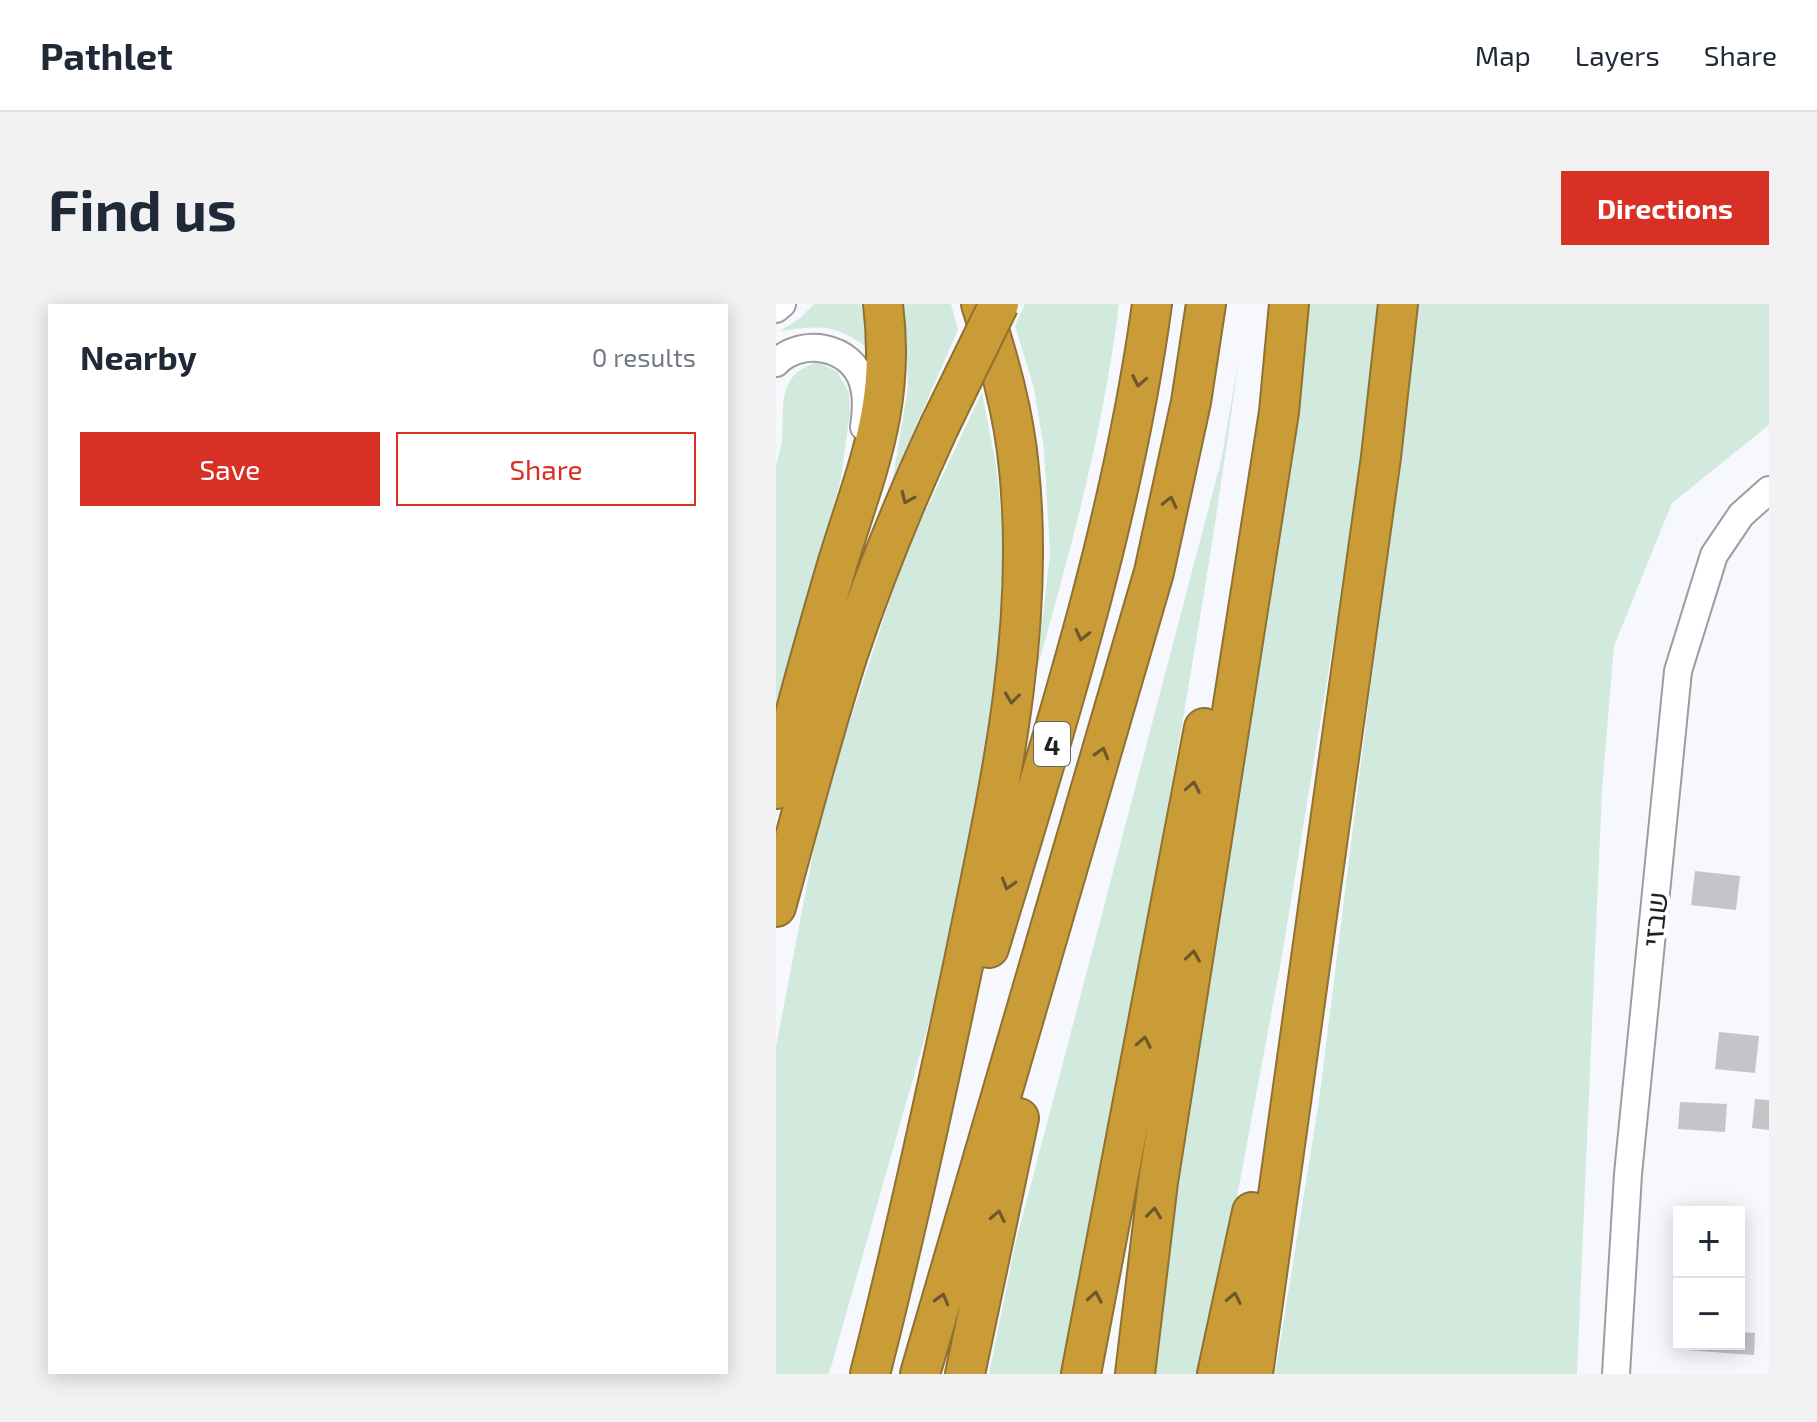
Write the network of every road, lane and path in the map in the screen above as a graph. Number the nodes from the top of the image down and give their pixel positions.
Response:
1 (782, 304) edge
2 (883, 304) edge
3 (981, 304) edge
4 (999, 304) edge
5 (1152, 304) edge
6 (1206, 304) edge
7 (1289, 304) edge
8 (1398, 304) edge
9 (776, 309) edge
10 (776, 363) edge
11 (1279, 412) junction
12 (1769, 490) edge
13 (844, 543) junction
14 (776, 789) edge
15 (1329, 825) junction
16 (1081, 828) junction
17 (776, 907) edge
18 (920, 1176) junction
19 (870, 1374) edge
20 (920, 1374) edge
21 (965, 1374) edge
22 (1081, 1374) edge
23 (1135, 1374) edge
24 (1217, 1374) edge
25 (1253, 1374) edge
26 (1616, 1374) edge

1 - 9 street
2 - 13 highway
3 -> 18 highway
4 -> 17 highway, bridge
5 -> 18 highway, 4
16 -> 6 highway, 4
7 - 11 highway
8 - 15 highway
10 - 13 street
22 -> 11 highway
23 -> 11 highway
12 - 26 street, שבזי
13 - 14 highway
24 -> 15 highway
15 - 25 highway
20 -> 16 highway, 4
21 -> 16 highway
18 - 19 highway, 4

